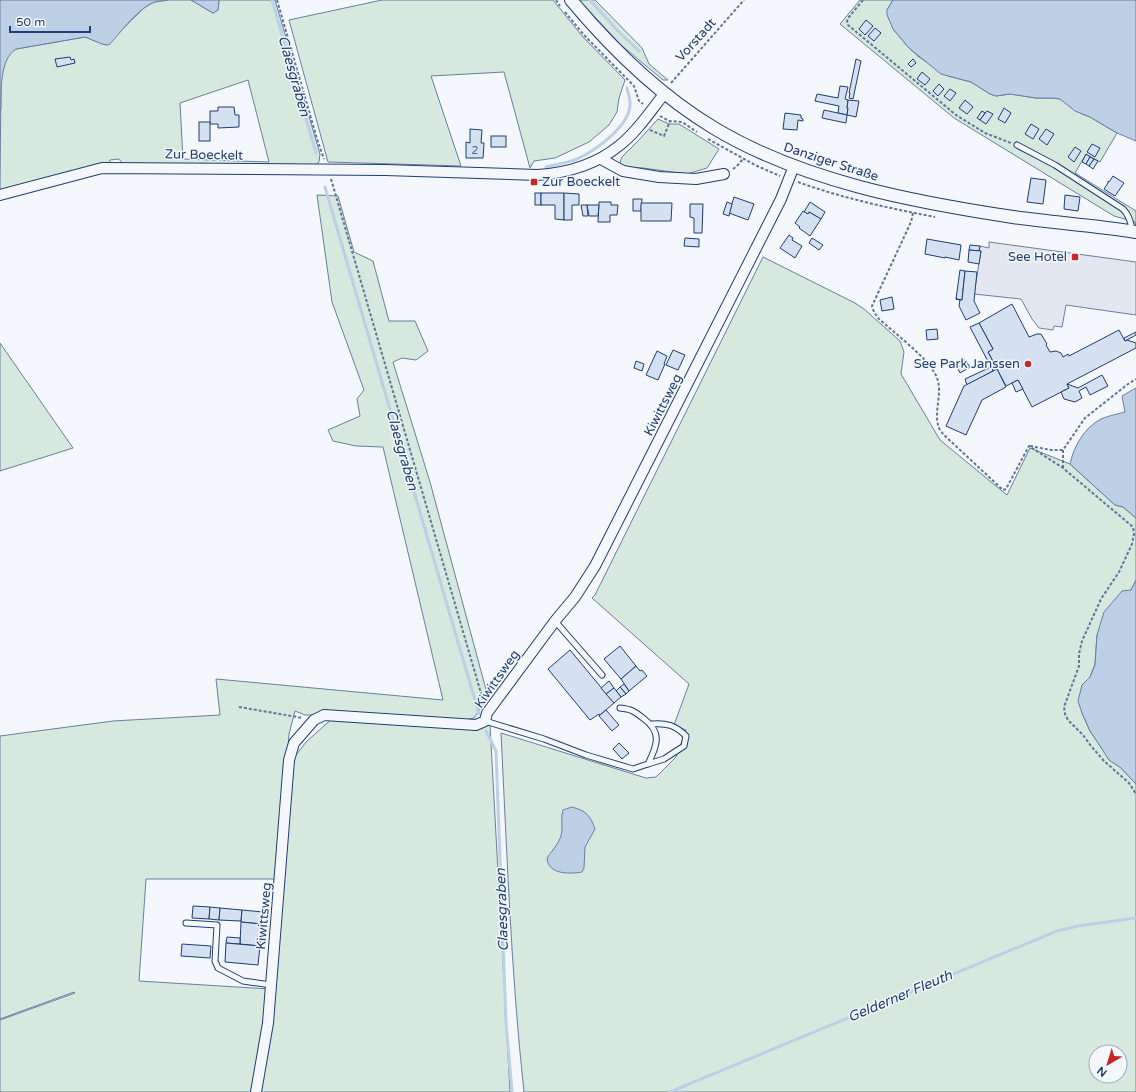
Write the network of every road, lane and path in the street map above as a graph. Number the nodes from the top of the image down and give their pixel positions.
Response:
1 (277, 0) edge
2 (556, 0) edge
3 (571, 0) edge
4 (744, 0) edge
5 (863, 0) edge
6 (665, 93) junction
7 (651, 110) junction
8 (670, 121) junction
9 (650, 130) dead end
10 (700, 134) dead end
11 (706, 137) dead end
12 (1017, 145) joint
13 (602, 159) junction
14 (743, 159) junction
15 (794, 166) junction
16 (328, 170) junction
17 (724, 174) joint
18 (790, 179) junction
19 (0, 195) edge
20 (913, 213) dead end
21 (1134, 232) edge
22 (1136, 379) edge
23 (1029, 446) junction
24 (1063, 450) junction
25 (1063, 468) junction
26 (555, 622) junction
27 (602, 674) dead end
28 (239, 707) dead end
29 (620, 708) dead end
30 (486, 717) junction
31 (314, 720) junction
32 (652, 724) junction
33 (648, 764) junction
34 (1136, 794) edge
35 (186, 923) dead end
36 (271, 985) junction
37 (256, 1092) edge

1 - 16 path
2 - 7 path
3 - 6 street, Danziger Straße
4 - 6 path, Vorstadt
5 - 12 path
6 - 7 street, Zur Boeckelt
6 - 15 street, Danziger Straße
7 - 8 path
7 - 13 street, Zur Boeckelt
8 - 9 path
8 - 10 path
11 - 14 path
12 - 21 lane
13 - 16 street, Zur Boeckelt
13 - 17 street
14 - 17 path
14 - 18 path
15 - 18 street, Kiwittsweg
15 - 21 street, Danziger Straße
16 - 19 street, Zur Boeckelt
16 - 30 path
18 - 26 street, Kiwittsweg
20 - 23 path
22 - 24 path
23 - 24 path
23 - 25 path
24 - 25 path
25 - 34 path
26 - 27 lane
26 - 30 street, Kiwittsweg
28 - 31 path
29 - 32 lane
30 - 31 street, Kiwittsweg
30 - 33 lane
31 - 36 street, Kiwittsweg
32 - 33 lane
32 - 33 lane
35 - 36 lane
36 - 37 street, Kiwittsweg

